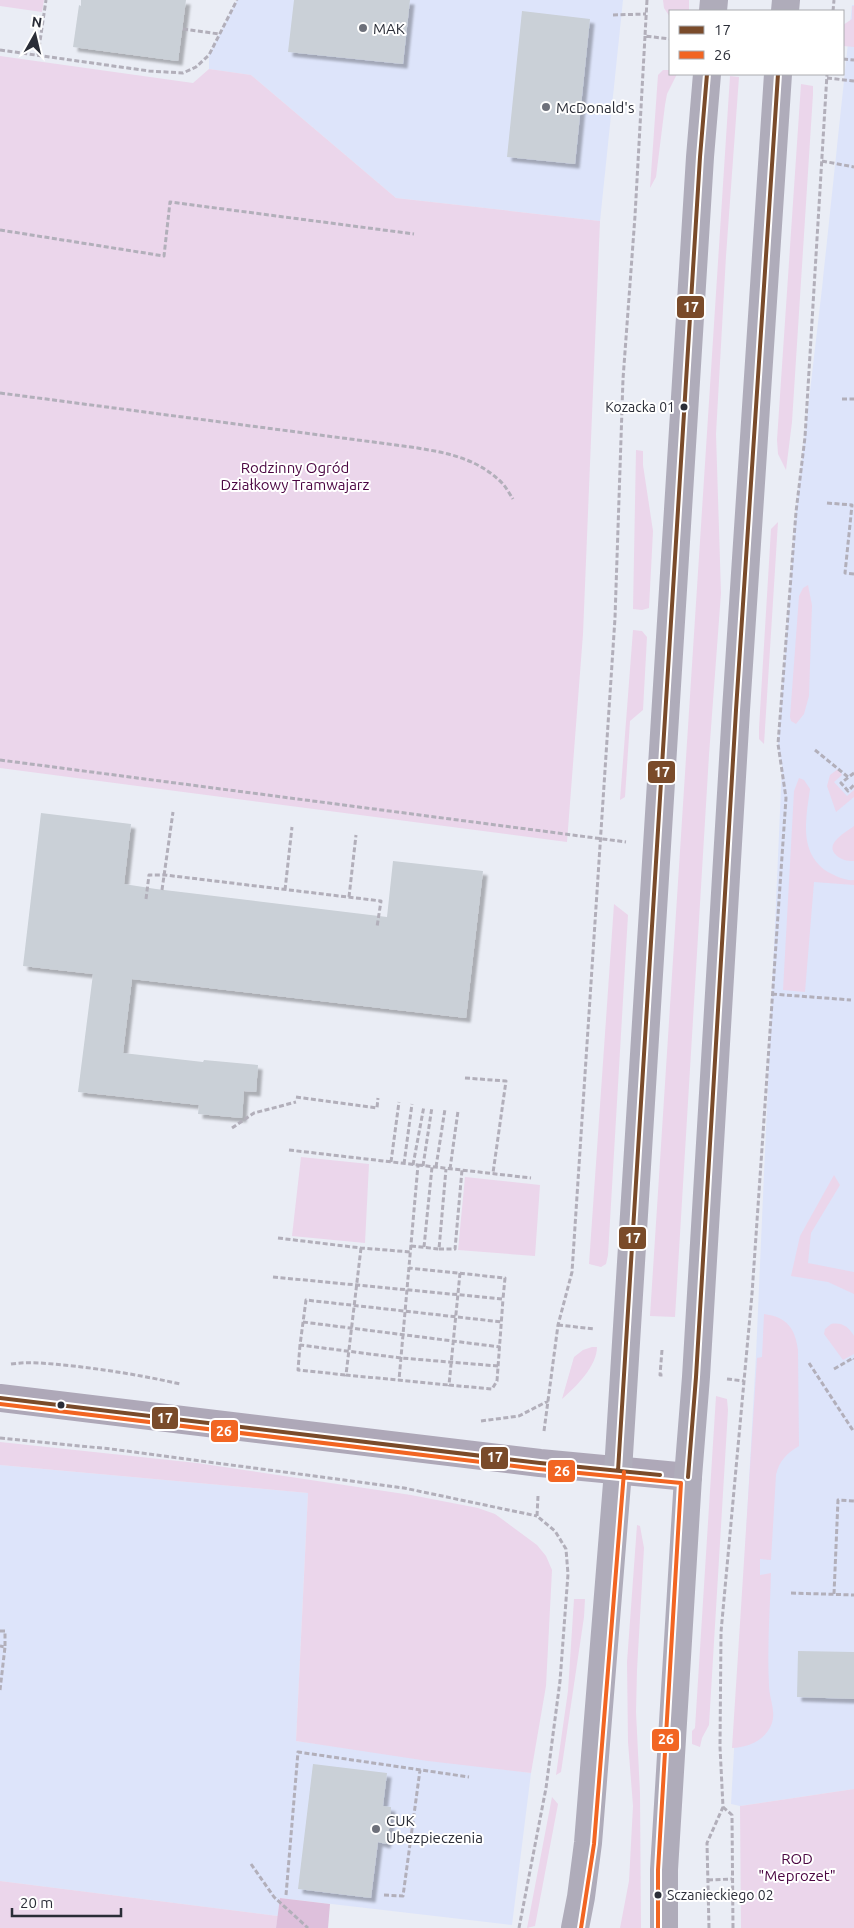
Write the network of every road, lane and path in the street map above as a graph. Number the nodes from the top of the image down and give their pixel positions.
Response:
1 (46, 0) edge
2 (237, 0) edge
3 (646, 0) edge
4 (613, 14) dead end
5 (646, 14) junction
6 (183, 29) dead end
7 (220, 34) junction
8 (645, 36) junction
9 (669, 39) edge
10 (0, 50) edge
11 (38, 55) junction
12 (706, 75) edge
13 (778, 75) edge
14 (827, 76) edge
15 (854, 80) edge
16 (822, 161) junction
17 (854, 167) edge
18 (0, 230) edge
19 (414, 234) dead end
20 (0, 392) edge
21 (842, 398) dead end
22 (854, 399) edge
23 (513, 499) dead end
24 (827, 503) dead end
25 (853, 505) edge
26 (854, 574) edge
27 (815, 750) dead end
28 (0, 760) edge
29 (854, 774) edge
30 (848, 777) junction
31 (854, 785) edge
32 (173, 812) dead end
33 (292, 828) dead end
34 (356, 835) dead end
35 (599, 840) junction
36 (656, 844) junction
37 (165, 875) junction
38 (162, 890) dead end
39 (285, 890) junction
40 (349, 897) junction
41 (146, 898) dead end
42 (377, 927) dead end
43 (772, 994) junction
44 (851, 1000) dead end
45 (465, 1078) dead end
46 (296, 1097) dead end
47 (378, 1098) dead end
48 (296, 1102) dead end
49 (399, 1102) dead end
50 (412, 1104) dead end
51 (424, 1106) dead end
52 (432, 1107) dead end
53 (445, 1109) dead end
54 (458, 1111) dead end
55 (232, 1128) dead end
56 (289, 1150) dead end
57 (391, 1162) junction
58 (404, 1164) junction
59 (413, 1165) junction
60 (418, 1165) junction
61 (424, 1166) junction
62 (434, 1167) junction
63 (448, 1169) junction
64 (462, 1170) junction
65 (493, 1173) junction
66 (531, 1178) dead end
67 (278, 1238) dead end
68 (411, 1246) junction
69 (424, 1247) junction
70 (361, 1248) junction
71 (440, 1249) junction
72 (411, 1252) junction
73 (409, 1268) junction
74 (460, 1273) junction
75 (273, 1277) dead end
76 (357, 1284) junction
77 (408, 1290) junction
78 (458, 1294) junction
79 (504, 1299) junction
80 (354, 1307) junction
81 (405, 1312) junction
82 (456, 1318) junction
83 (303, 1322) junction
84 (502, 1322) junction
85 (352, 1329) junction
86 (404, 1334) junction
87 (454, 1340) junction
88 (300, 1345) junction
89 (500, 1347) junction
90 (349, 1352) junction
91 (401, 1358) junction
92 (854, 1359) edge
93 (452, 1362) junction
94 (809, 1363) dead end
95 (498, 1366) junction
96 (834, 1369) dead end
97 (346, 1375) junction
98 (399, 1380) junction
99 (449, 1385) junction
100 (0, 1398) edge
101 (854, 1432) edge
102 (0, 1438) edge
103 (540, 1463) junction
104 (618, 1471) junction
105 (688, 1477) junction
106 (854, 1501) edge
107 (537, 1516) junction
108 (791, 1593) dead end
109 (834, 1594) junction
110 (854, 1595) edge
111 (0, 1630) edge
112 (2, 1646) edge
113 (0, 1690) edge
114 (420, 1770) junction
115 (469, 1776) dead end
116 (723, 1807) junction
117 (390, 1824) dead end
118 (413, 1827) junction
119 (251, 1864) dead end
120 (732, 1879) junction
121 (708, 1880) junction
122 (286, 1895) dead end
123 (384, 1895) dead end
124 (308, 1928) edge
125 (519, 1928) edge
126 (575, 1928) edge
127 (664, 1928) edge
128 (709, 1928) edge
129 (733, 1928) edge

1 - 11 path
2 - 7 path
3 - 5 path
4 - 5 path
5 - 8 path
6 - 7 path
7 - 11 path
8 - 9 path
8 - 35 path
10 - 11 path
12 - 36 main road
13 - 105 main road
14 - 15 path
14 - 16 path
16 - 17 path
16 - 43 path
18 - 19 path
20 - 23 path
21 - 22 path
24 - 25 path
25 - 26 path
27 - 30 path
28 - 35 path
29 - 30 path
30 - 31 path
32 - 37 path
33 - 39 path
34 - 40 path
35 - 36 path
35 - 103 path
36 - 104 main road
37 - 38 path
37 - 39 path
37 - 41 path
39 - 40 path
40 - 42 path
43 - 44 path
43 - 116 path
45 - 65 path
46 - 47 path
48 - 55 path
49 - 57 path
50 - 58 path
51 - 59 path
52 - 61 path
53 - 62 path
54 - 63 path
56 - 57 path
57 - 58 path
58 - 59 path
59 - 60 path
60 - 61 path
60 - 68 path
61 - 62 path
62 - 63 path
62 - 69 path
63 - 64 path
63 - 71 path
64 - 65 path
64 - 71 path
65 - 66 path
67 - 70 path
68 - 69 path
68 - 72 path
69 - 71 path
70 - 72 path
70 - 76 path
72 - 73 path
73 - 74 path
73 - 77 path
74 - 78 path
74 - 79 path
75 - 76 path
76 - 77 path
76 - 80 path
77 - 78 path
77 - 81 path
78 - 79 path
78 - 82 path
79 - 84 path
80 - 81 path
80 - 83 path
80 - 85 path
81 - 82 path
81 - 86 path
82 - 84 path
82 - 87 path
83 - 85 path
83 - 88 path
84 - 89 path
85 - 86 path
85 - 90 path
86 - 87 path
86 - 91 path
87 - 89 path
87 - 93 path
88 - 90 path
88 - 97 path
89 - 95 path
90 - 91 path
90 - 97 path
91 - 93 path
91 - 98 path
92 - 96 path
93 - 95 path
93 - 99 path
94 - 101 path
95 - 99 path
97 - 98 path
98 - 99 path
100 - 103 street
102 - 107 path
103 - 104 street
103 - 107 path
104 - 105 street
104 - 126 main road
105 - 127 main road
106 - 109 path
107 - 125 path
108 - 109 path
109 - 110 path
111 - 112 path
112 - 113 path
114 - 115 path
114 - 118 path
114 - 122 path
116 - 120 path
116 - 121 path
117 - 118 path
118 - 123 path
119 - 124 path
120 - 121 path
120 - 129 path
121 - 128 path

